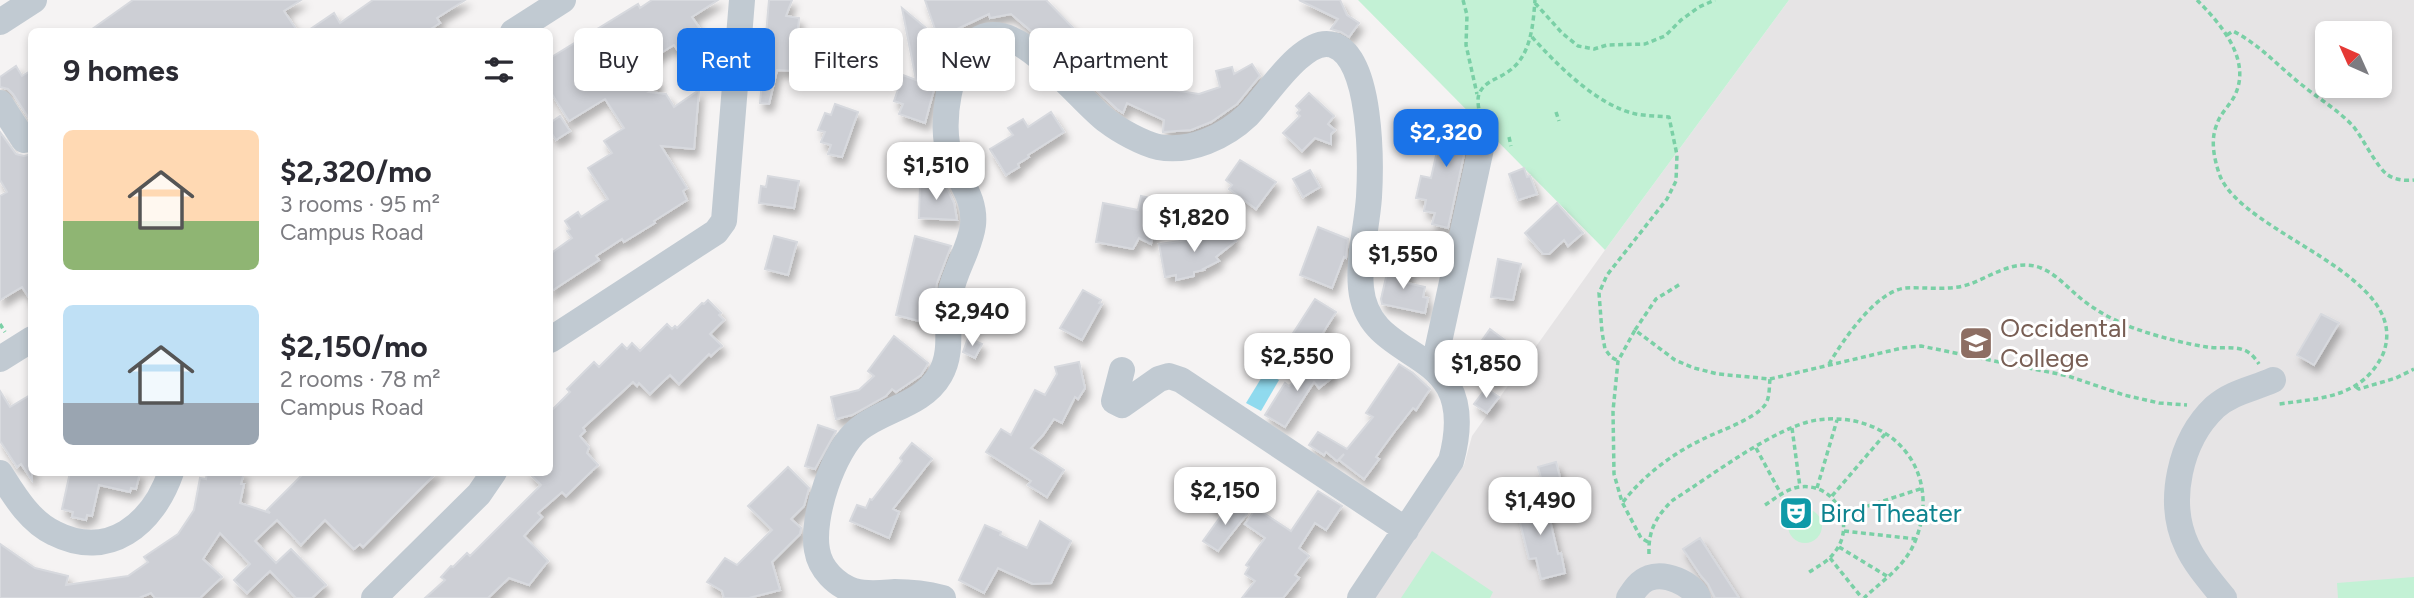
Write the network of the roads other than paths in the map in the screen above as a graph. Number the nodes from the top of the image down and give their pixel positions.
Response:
1 (34, 0) edge
2 (563, 0) edge
3 (742, 0) edge
4 (0, 22) edge
5 (519, 28) edge
6 (0, 103) edge
7 (24, 141) dead end
8 (1482, 144) road end
9 (553, 338) edge
10 (28, 342) edge
11 (0, 359) edge
12 (1434, 365) junction
13 (1122, 370) dead end
14 (2272, 389) road end
15 (0, 473) edge
16 (170, 476) edge
17 (491, 476) edge
18 (1406, 530) junction
19 (374, 598) edge
20 (943, 598) edge
21 (1360, 598) edge
22 (1629, 598) edge
23 (1698, 598) edge
24 (2224, 598) edge

1 - 4 street
2 - 5 street
3 - 9 street
6 - 7 street
8 - 12 street
10 - 11 street
12 - 18 street
12 - 20 street
13 - 18 street
14 - 24 street
15 - 16 street
17 - 19 street
18 - 21 street
22 - 23 street

